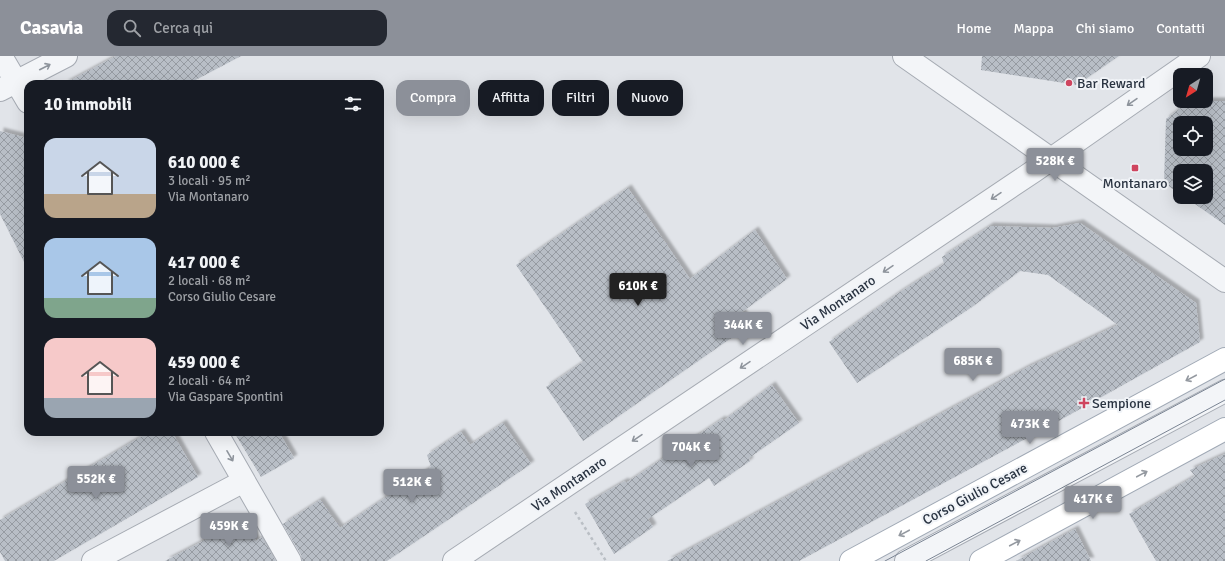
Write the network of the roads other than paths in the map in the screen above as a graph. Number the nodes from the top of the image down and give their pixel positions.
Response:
1 (1, 56) edge
2 (66, 56) edge
3 (904, 56) edge
4 (1199, 56) edge
5 (8, 86) edge
6 (24, 99) edge
7 (1051, 159) junction
8 (1225, 281) edge
9 (1225, 359) edge
10 (1225, 391) edge
11 (1225, 430) edge
12 (218, 436) edge
13 (244, 481) junction
14 (93, 561) edge
15 (290, 561) edge
16 (454, 561) edge
17 (851, 561) edge
18 (906, 561) edge
19 (981, 561) edge

1 - 5 street
5 -> 2 street
3 - 7 street
4 -> 7 street, Via Montanaro
5 - 6 street
7 - 8 street
7 -> 16 street, Via Montanaro
9 -> 17 main road, Corso Giulio Cesare
10 - 18 street, Corso Giulio Cesare
19 -> 11 main road
12 -> 13 street
13 - 14 street
13 - 15 street

